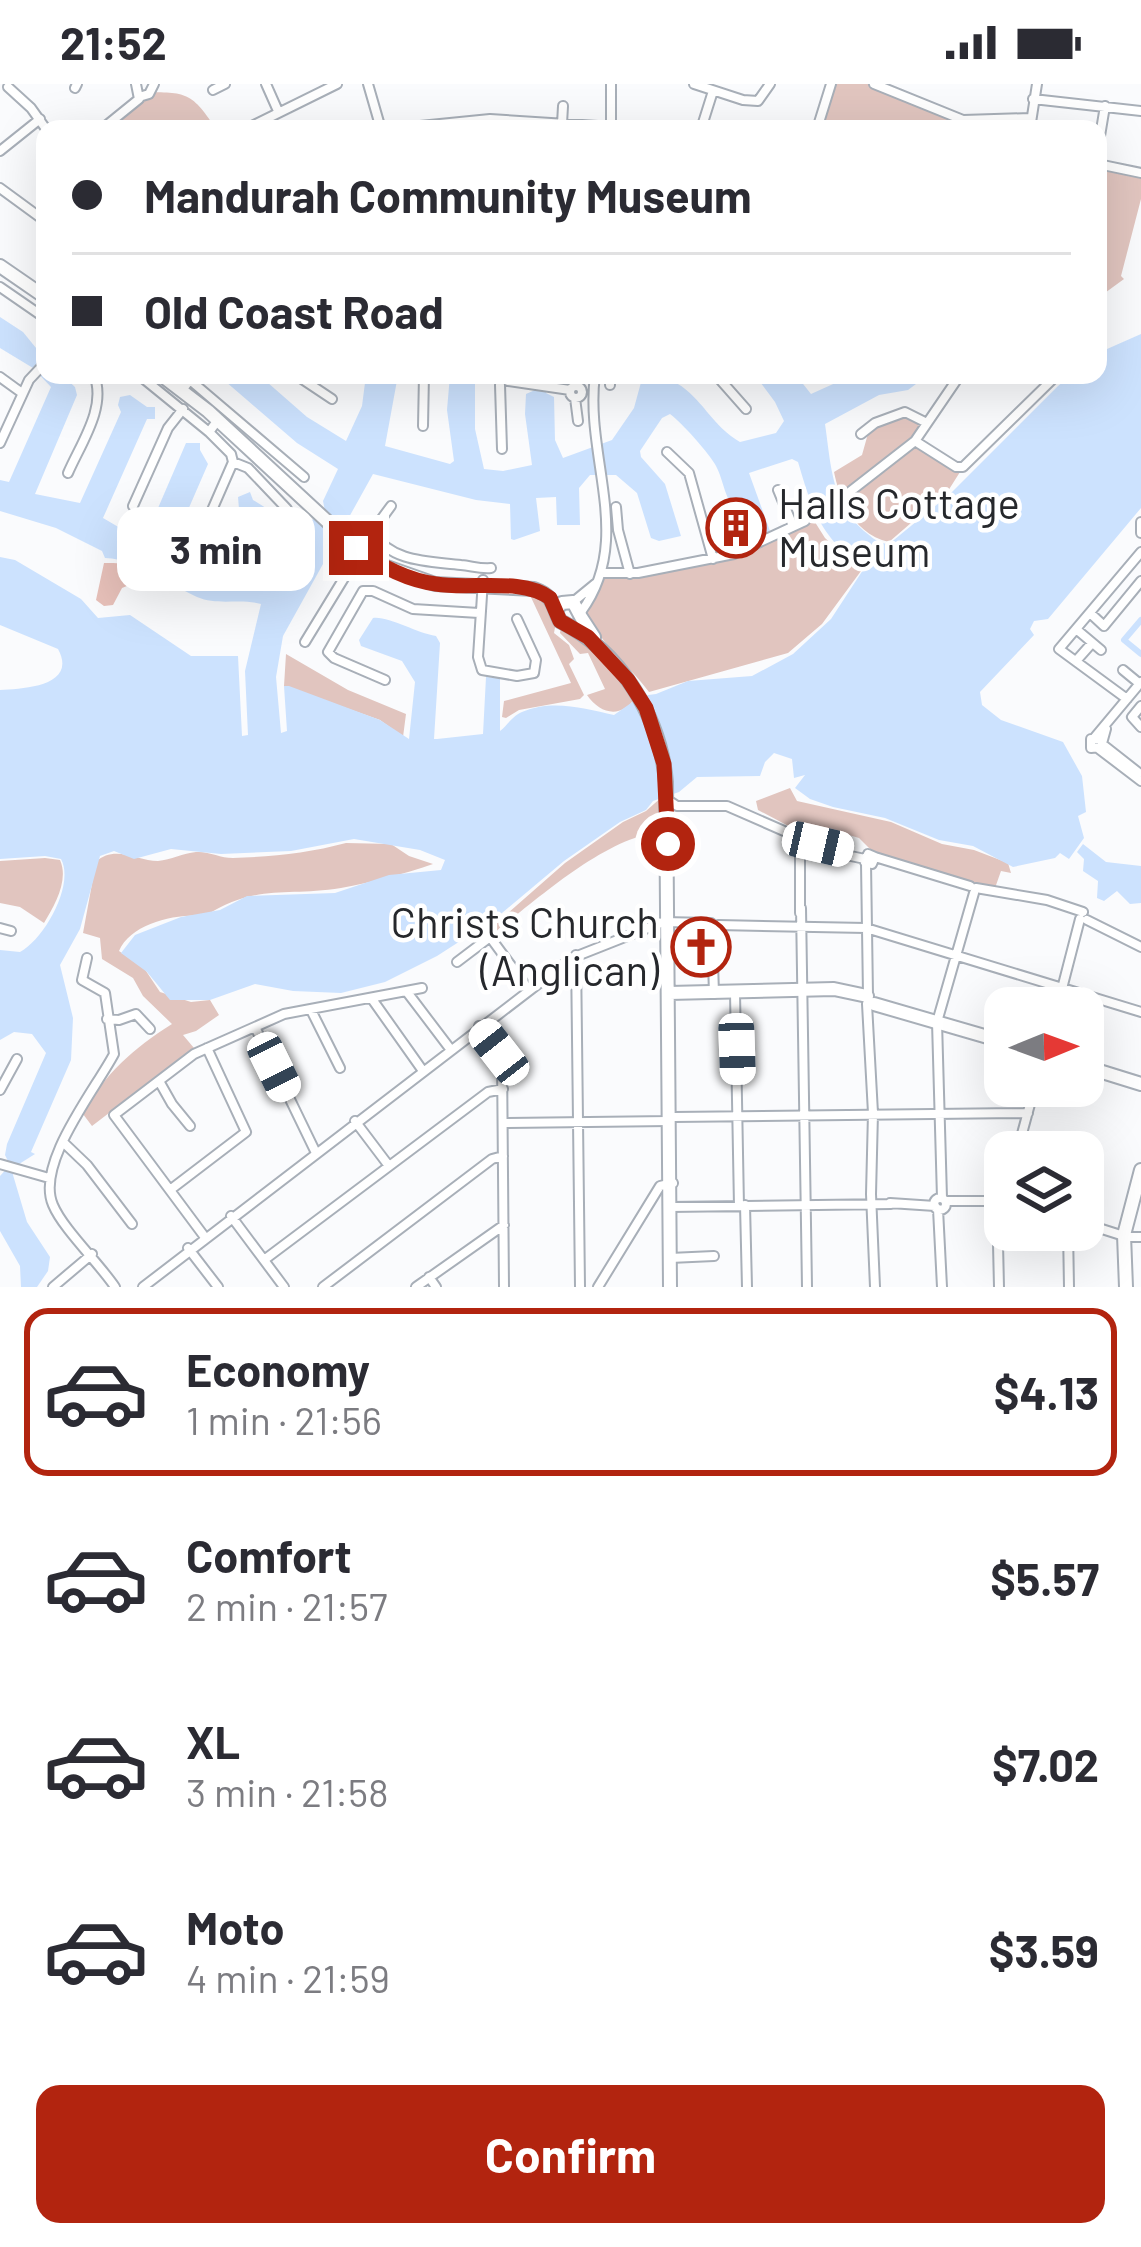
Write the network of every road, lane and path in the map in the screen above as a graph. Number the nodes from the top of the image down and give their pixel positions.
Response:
1 (136, 84) edge
2 (154, 84) edge
3 (225, 84) edge
4 (266, 84) edge
5 (337, 84) edge
6 (368, 84) edge
7 (610, 84) edge
8 (694, 84) edge
9 (770, 84) edge
10 (831, 84) edge
11 (874, 84) edge
12 (1037, 84) edge
13 (5, 87) edge
14 (317, 88) edge
15 (213, 90) dead end
16 (713, 91) junction
17 (139, 97) junction
18 (1033, 99) junction
19 (563, 106) dead end
20 (1105, 106) junction
21 (278, 111) junction
22 (1141, 111) edge
23 (40, 119) edge
24 (115, 120) edge
25 (262, 120) edge
26 (382, 120) edge
27 (562, 120) edge
28 (611, 120) edge
29 (704, 120) edge
30 (818, 120) edge
31 (963, 120) edge
32 (1030, 120) edge
33 (1103, 120) edge
34 (36, 122) edge
35 (0, 151) edge
36 (1107, 166) edge
37 (1141, 173) edge
38 (0, 188) edge
39 (36, 214) edge
40 (0, 263) edge
41 (0, 287) edge
42 (36, 288) edge
43 (36, 312) edge
44 (36, 370) edge
45 (0, 377) edge
46 (96, 384) edge
47 (151, 384) edge
48 (187, 384) edge
49 (188, 384) edge
50 (310, 384) edge
51 (424, 384) edge
52 (501, 384) edge
53 (520, 384) edge
54 (580, 384) edge
55 (586, 384) edge
56 (724, 384) edge
57 (953, 384) edge
58 (1048, 384) edge
59 (579, 391) junction
60 (22, 393) junction
61 (332, 399) dead end
62 (183, 409) junction
63 (746, 409) dead end
64 (578, 421) dead end
65 (925, 422) junction
66 (213, 426) junction
67 (423, 426) dead end
68 (861, 434) dead end
69 (915, 442) junction
70 (0, 443) edge
71 (502, 449) dead end
72 (668, 452) dead end
73 (232, 462) junction
74 (68, 473) dead end
75 (304, 478) dead end
76 (778, 490) dead end
77 (133, 506) dead end
78 (391, 506) dead end
79 (616, 507) dead end
80 (853, 507) dead end
81 (805, 521) dead end
82 (1141, 522) edge
83 (793, 526) junction
84 (202, 533) dead end
85 (1141, 533) edge
86 (1141, 552) edge
87 (251, 555) dead end
88 (713, 559) junction
89 (352, 565) dead end
90 (601, 573) junction
91 (630, 574) junction
92 (1119, 578) junction
93 (453, 579) junction
94 (1141, 581) edge
95 (482, 583) junction
96 (1133, 590) junction
97 (327, 606) junction
98 (572, 608) junction
99 (479, 613) junction
100 (1090, 613) junction
101 (347, 618) junction
102 (517, 619) dead end
103 (1076, 629) junction
104 (305, 642) dead end
105 (1092, 643) junction
106 (1101, 650) dead end
107 (1076, 662) junction
108 (1123, 670) dead end
109 (385, 680) dead end
110 (1140, 684) edge
111 (638, 691) junction
112 (1126, 699) junction
113 (1141, 706) edge
114 (1141, 727) edge
115 (1141, 777) edge
116 (670, 799) junction
117 (805, 844) junction
118 (870, 860) junction
119 (972, 890) junction
120 (1083, 919) junction
121 (667, 924) junction
122 (801, 926) junction
123 (714, 928) junction
124 (869, 929) junction
125 (1141, 944) edge
126 (576, 955) junction
127 (955, 955) junction
128 (87, 958) dead end
129 (457, 962) dead end
130 (1060, 987) edge
131 (1063, 987) edge
132 (422, 988) dead end
133 (802, 988) junction
134 (530, 990) junction
135 (407, 992) junction
136 (714, 993) junction
137 (735, 993) junction
138 (671, 994) junction
139 (372, 999) junction
140 (870, 1000) junction
141 (1104, 1001) edge
142 (311, 1010) junction
143 (1141, 1012) edge
144 (107, 1018) junction
145 (938, 1020) junction
146 (480, 1027) junction
147 (256, 1028) junction
148 (150, 1029) dead end
149 (984, 1034) edge
150 (207, 1048) junction
151 (450, 1049) junction
152 (17, 1059) dead end
153 (340, 1069) dead end
154 (422, 1070) junction
155 (1104, 1070) edge
156 (1139, 1081) edge
157 (159, 1082) junction
158 (502, 1089) junction
159 (0, 1090) edge
160 (1030, 1107) edge
161 (939, 1113) junction
162 (1028, 1113) junction
163 (805, 1115) junction
164 (872, 1115) junction
165 (739, 1116) junction
166 (672, 1120) junction
167 (355, 1121) junction
168 (579, 1122) junction
169 (503, 1123) junction
170 (190, 1126) dead end
171 (1023, 1131) edge
172 (64, 1143) junction
173 (315, 1151) junction
174 (503, 1156) junction
175 (0, 1164) edge
176 (389, 1166) junction
177 (1141, 1170) edge
178 (49, 1178) junction
179 (672, 1183) junction
180 (170, 1190) junction
181 (984, 1201) edge
182 (874, 1204) junction
183 (806, 1205) junction
184 (940, 1205) junction
185 (742, 1206) junction
186 (672, 1207) junction
187 (230, 1215) junction
188 (132, 1224) dead end
189 (504, 1225) junction
190 (1104, 1229) edge
191 (203, 1235) junction
192 (1124, 1235) junction
193 (1141, 1237) edge
194 (187, 1248) junction
195 (999, 1251) edge
196 (1068, 1251) edge
197 (92, 1254) junction
198 (714, 1256) dead end
199 (672, 1258) junction
200 (264, 1260) junction
201 (429, 1277) junction
202 (114, 1285) edge
203 (53, 1287) edge
204 (139, 1287) edge
205 (216, 1287) edge
206 (284, 1287) edge
207 (323, 1287) edge
208 (416, 1287) edge
209 (436, 1287) edge
210 (504, 1287) edge
211 (580, 1287) edge
212 (598, 1287) edge
213 (672, 1287) edge
214 (747, 1287) edge
215 (808, 1287) edge
216 (875, 1287) edge
217 (942, 1287) edge
218 (998, 1287) edge
219 (1069, 1287) edge
220 (1126, 1287) edge

1 - 17 street
2 - 17 street
3 - 15 street
4 - 21 street
5 - 14 street
6 - 26 street
7 - 28 street
8 - 16 street
9 - 16 street
10 - 30 street
11 - 31 street
12 - 18 street
13 - 23 street
14 - 21 street
16 - 29 street
17 - 24 street
18 - 20 street
18 - 32 street
19 - 27 street
20 - 22 street
20 - 33 street
21 - 25 street
34 - 35 street
36 - 37 street
38 - 39 street
40 - 42 main road
41 - 43 street
44 - 60 street
45 - 60 street
46 - 74 street
47 - 62 street
48 - 66 main road
49 - 75 street
50 - 61 street
51 - 67 street
52 - 71 street
53 - 59 street
54 - 59 street
55 - 59 street
56 - 63 street
57 - 65 street
58 - 69 street
59 - 64 street
59 - 90 street
60 - 70 street
62 - 66 street
62 - 77 street
65 - 68 street
65 - 69 street
66 - 73 street
66 - 93 main road
69 - 80 street
72 - 88 street
73 - 84 street
73 - 87 street
76 - 83 street
78 - 93 street
79 - 91 street
81 - 83 street
82 - 85 street
83 - 88 street
86 - 92 street
88 - 91 street
89 - 97 street
90 - 91 street
90 - 98 street
92 - 96 street
92 - 100 street
93 - 95 main road
93 - 95 street
94 - 96 street
95 - 98 main road
95 - 99 street
96 - 100 street
97 - 101 street
97 - 104 street
98 - 111 main road
98 - 111 main road
99 - 101 street
99 - 102 street
100 - 103 street
101 - 109 street
103 - 105 street
103 - 107 street
105 - 106 street
105 - 107 street
107 - 112 street
108 - 110 street
110 - 112 street
111 - 116 main road
112 - 115 street
113 - 114 street
116 - 117 street
116 - 121 main road
117 - 118 street
117 - 122 street
118 - 119 street
118 - 124 street
119 - 120 street
119 - 127 street
120 - 125 street
120 - 131 street
121 - 123 street
121 - 126 street
121 - 138 main road
122 - 123 street
122 - 124 street
122 - 133 street
123 - 136 street
124 - 127 street
124 - 140 street
126 - 134 street
126 - 168 street
127 - 130 street
127 - 145 street
128 - 144 street
129 - 134 street
132 - 135 street
133 - 137 main road
133 - 140 main road
133 - 163 street
134 - 146 street
135 - 139 street
135 - 151 street
136 - 137 main road
136 - 138 main road
137 - 165 street
138 - 166 main road
139 - 142 street
139 - 154 street
140 - 145 main road
140 - 164 street
141 - 143 street
142 - 147 street
142 - 153 street
144 - 148 street
144 - 172 street
145 - 149 main road
145 - 161 street
146 - 151 street
146 - 158 street
147 - 150 street
147 - 173 street
150 - 157 street
150 - 180 street
151 - 154 street
152 - 159 street
154 - 167 street
155 - 156 main road
157 - 170 street
157 - 180 street
158 - 169 street
158 - 176 street
160 - 162 street
161 - 162 street
161 - 164 street
161 - 184 street
162 - 171 street
163 - 164 street
163 - 165 street
163 - 183 street
164 - 182 street
165 - 166 street
165 - 185 street
166 - 168 street
166 - 179 main road
167 - 173 street
167 - 176 street
168 - 169 street
168 - 211 street
169 - 174 street
172 - 178 street
172 - 188 street
173 - 187 street
174 - 189 street
174 - 207 street
175 - 178 street
176 - 200 street
177 - 192 main road
178 - 197 street
179 - 186 main road
179 - 212 street
180 - 191 street
181 - 184 street
182 - 183 street
182 - 184 street
182 - 216 street
183 - 185 street
183 - 215 street
184 - 217 street
185 - 186 street
185 - 214 street
186 - 199 main road
187 - 191 street
187 - 200 street
189 - 201 street
189 - 210 street
190 - 192 street
191 - 194 street
192 - 193 street
192 - 220 main road
194 - 204 street
194 - 205 street
195 - 218 street
196 - 219 street
197 - 202 street
197 - 203 street
198 - 199 street
199 - 213 main road
200 - 206 street
201 - 208 street
201 - 209 street

